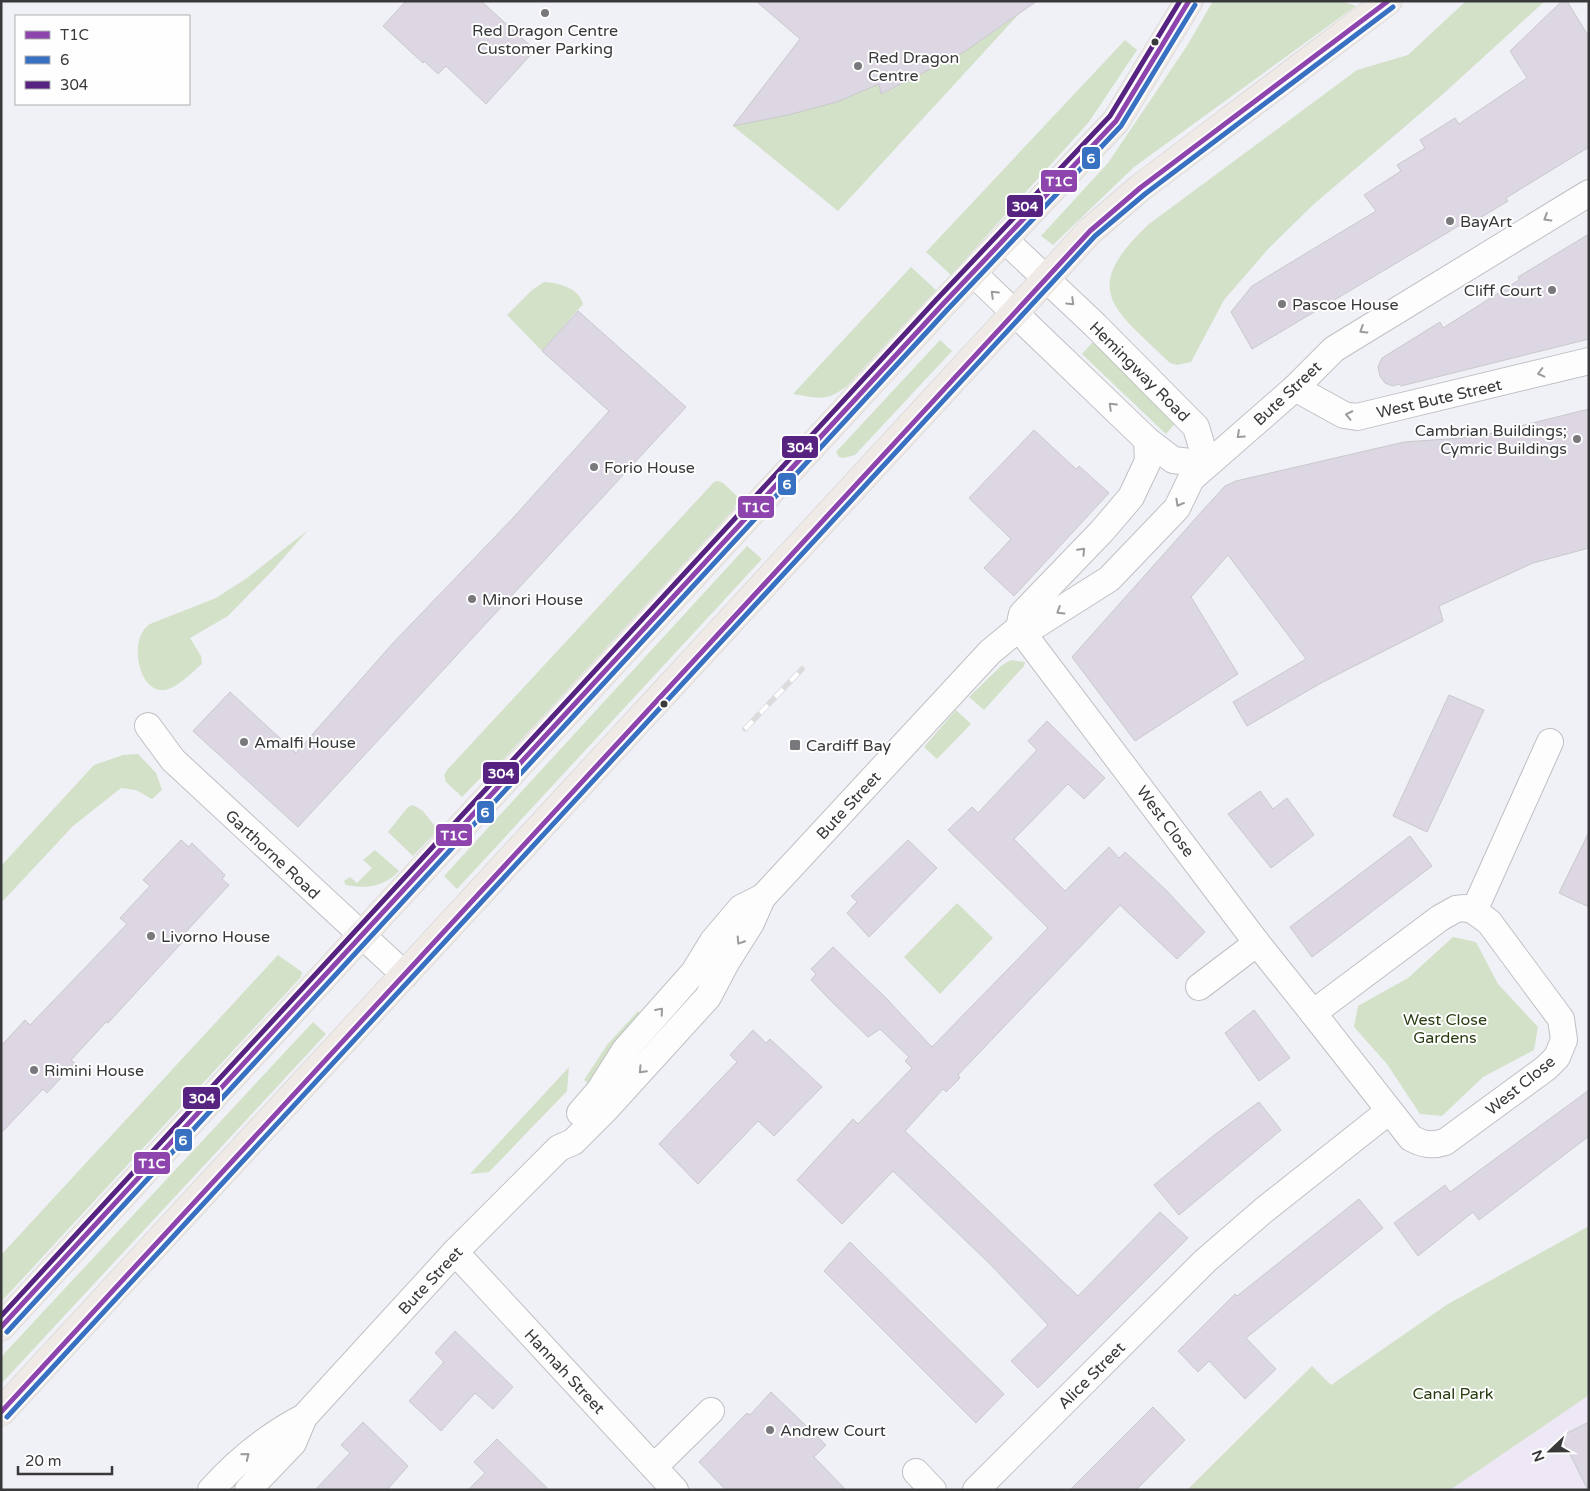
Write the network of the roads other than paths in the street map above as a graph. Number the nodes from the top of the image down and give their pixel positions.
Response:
1 (1189, 1) edge
2 (1388, 1) edge
3 (1589, 193) edge
4 (1005, 240) junction
5 (973, 273) junction
6 (1046, 278) junction
7 (1015, 314) junction
8 (1589, 361) edge
9 (1295, 388) junction
10 (1147, 440) junction
11 (1207, 464) junction
12 (1019, 628) junction
13 (148, 726) dead end
14 (1550, 742) dead end
15 (1474, 911) junction
16 (362, 936) junction
17 (1257, 943) junction
18 (405, 975) junction
19 (1198, 987) dead end
20 (1313, 1013) junction
21 (1389, 1111) junction
22 (455, 1252) junction
23 (1, 1327) edge
24 (710, 1411) dead end
25 (1, 1412) edge
26 (304, 1417) junction
27 (654, 1467) junction
28 (211, 1490) edge
29 (248, 1490) edge
30 (675, 1490) edge
31 (976, 1490) edge

1 - 4 main road
2 - 6 main road
3 -> 9 street, Bute Street
4 - 5 main road
4 - 6 street, Hemingway Road
7 -> 5 street
5 - 16 main road
6 - 7 main road
6 -> 11 street, Hemingway Road
10 -> 7 street
7 - 18 main road
8 -> 9 street, West Bute Street
9 -> 11 street, Bute Street
10 - 11 street
12 -> 10 street, Bute Street
11 -> 12 street, Bute Street
12 - 17 street, West Close
12 - 22 street, Bute Street
13 - 16 street, Garthorne Road
14 - 15 street
15 - 20 street
15 - 21 street, West Close
16 - 18 street, Garthorne Road
16 - 23 main road
17 - 19 street
17 - 20 street, West Close
18 - 25 main road
20 - 21 street, West Close
21 - 31 street, Alice Street
22 - 26 street, Bute Street
22 - 27 street, Hannah Street
24 - 27 street
28 -> 26 street, Bute Street
26 - 29 street, Bute Street
27 - 30 street, Hannah Street

